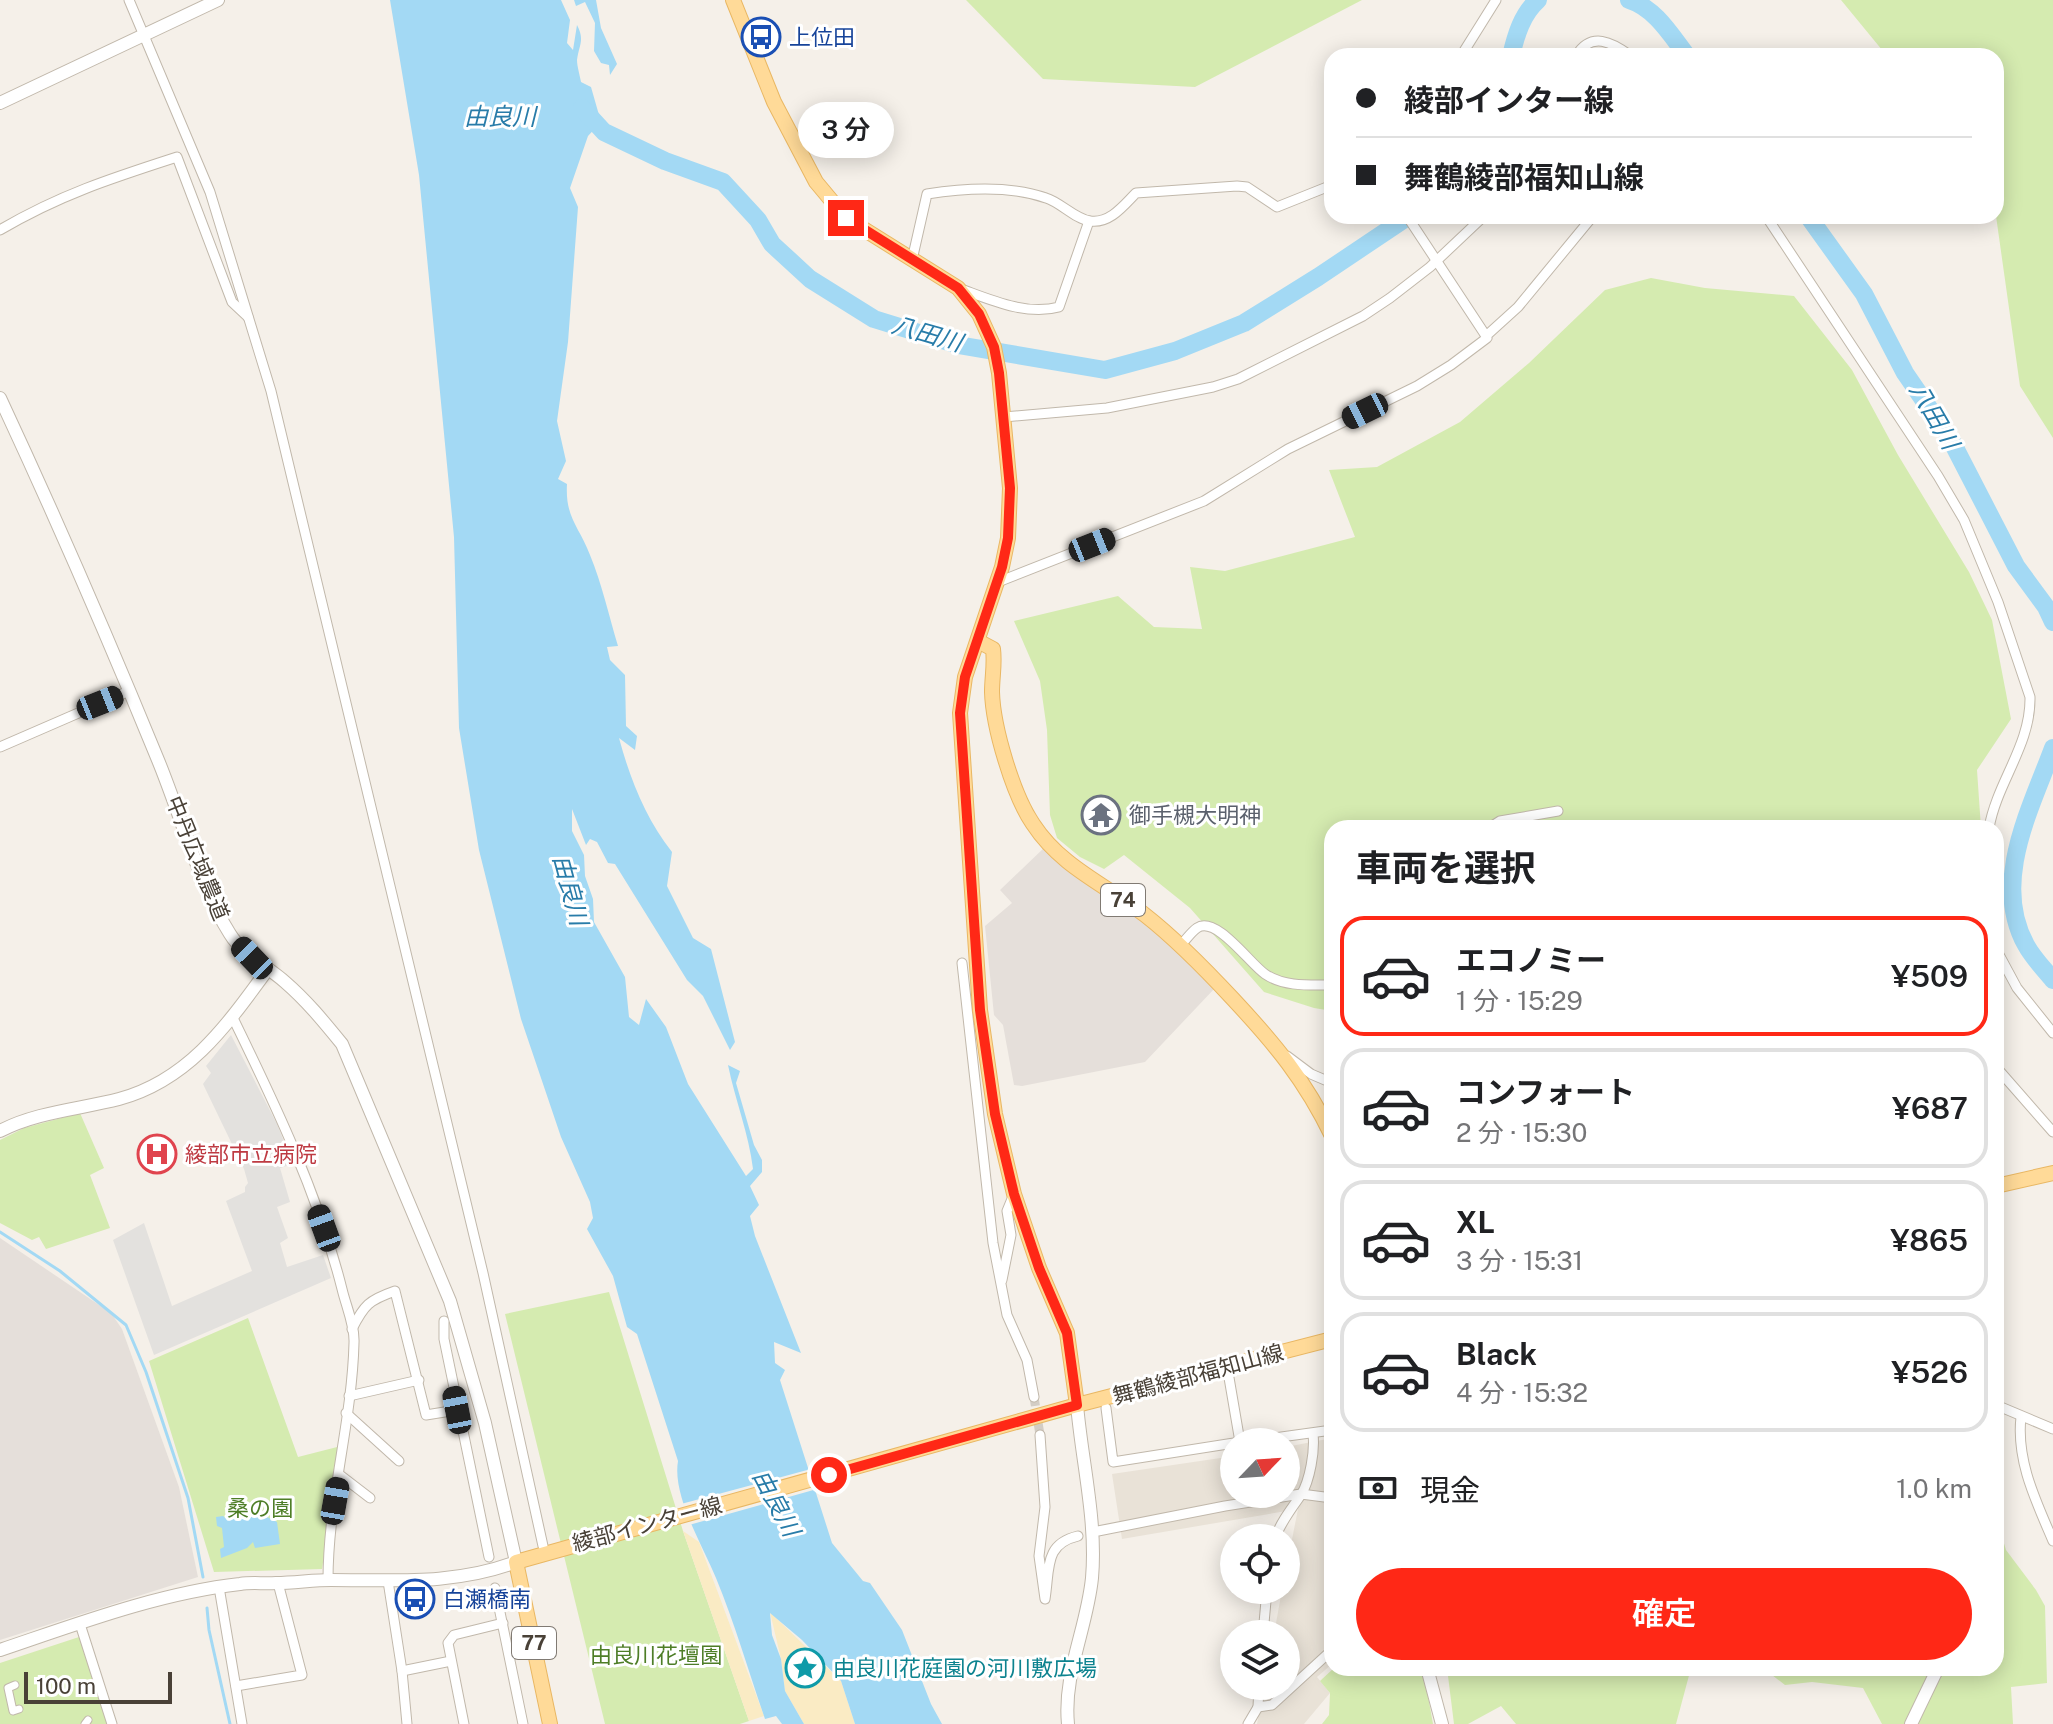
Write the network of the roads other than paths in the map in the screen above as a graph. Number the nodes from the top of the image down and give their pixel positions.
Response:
1 (129, 0) edge
2 (218, 0) edge
3 (733, 0) edge
4 (1496, 0) edge
5 (146, 35) junction
6 (1466, 48) edge
7 (1583, 48) edge
8 (1621, 48) edge
9 (0, 103) edge
10 (1324, 188) edge
11 (1089, 221) junction
12 (1412, 224) edge
13 (1475, 224) edge
14 (1586, 224) edge
15 (1771, 224) edge
16 (0, 230) edge
17 (912, 260) junction
18 (1435, 261) junction
19 (963, 293) junction
20 (250, 319) junction
21 (1486, 336) junction
22 (0, 398) edge
23 (1004, 417) junction
24 (998, 582) junction
25 (978, 641) junction
26 (129, 691) junction
27 (0, 747) edge
28 (1558, 811) dead end
29 (1506, 820) edge
30 (1990, 820) edge
31 (1180, 946) junction
32 (962, 963) dead end
33 (2004, 964) edge
34 (268, 969) junction
35 (1324, 985) edge
36 (233, 1018) junction
37 (2053, 1033) edge
38 (1281, 1052) junction
39 (2004, 1076) edge
40 (1324, 1080) edge
41 (1324, 1119) edge
42 (0, 1131) edge
43 (2053, 1132) edge
44 (2053, 1173) edge
45 (2004, 1184) edge
46 (1014, 1194) junction
47 (1001, 1285) junction
48 (444, 1321) dead end
49 (352, 1329) junction
50 (1324, 1341) edge
51 (1227, 1366) junction
52 (419, 1380) junction
53 (349, 1396) junction
54 (1034, 1397) tunnel mouth
55 (1077, 1405) junction
56 (1106, 1408) dead end
57 (2004, 1409) edge
58 (457, 1410) junction
59 (346, 1413) junction
60 (2021, 1417) junction
61 (1240, 1428) edge
62 (2053, 1429) edge
63 (1324, 1432) edge
64 (1313, 1434) junction
65 (1040, 1435) tunnel mouth
66 (1300, 1435) edge
67 (1220, 1445) edge
68 (399, 1461) dead end
69 (340, 1475) junction
70 (1301, 1494) junction
71 (1324, 1497) edge
72 (370, 1498) dead end
73 (1282, 1524) edge
74 (1098, 1531) dead end
75 (1078, 1536) dead end
76 (2053, 1541) edge
77 (548, 1548) junction
78 (489, 1557) dead end
79 (516, 1562) junction
80 (328, 1580) junction
81 (388, 1581) junction
82 (278, 1583) junction
83 (219, 1587) junction
84 (495, 1588) dead end
85 (503, 1623) junction
86 (80, 1624) junction
87 (0, 1650) edge
88 (1324, 1657) edge
89 (451, 1661) junction
90 (402, 1671) junction
91 (1429, 1676) edge
92 (1934, 1676) edge
93 (15, 1685) dead end
94 (236, 1686) junction
95 (1258, 1700) edge
96 (1258, 1707) junction
97 (19, 1709) dead end
98 (112, 1724) edge
99 (242, 1724) edge
100 (407, 1724) edge
101 (464, 1724) edge
102 (523, 1724) edge
103 (550, 1724) edge
104 (1068, 1724) edge
105 (1248, 1724) edge
106 (1442, 1724) edge
107 (1911, 1724) edge

1 - 5 street
2 - 5 street
3 - 17 main road
4 - 6 street
5 - 9 street
5 - 20 street
7 - 8 street
10 - 11 street
11 - 17 street
11 - 19 street
12 - 18 street
13 - 18 street
14 - 21 street
15 - 30 street
16 - 20 street
17 - 19 main road
18 - 21 street
18 - 23 street
19 - 23 main road
20 - 77 street
21 - 24 street
22 - 26 street, 中丹広域農道
23 - 24 main road
24 - 25 main road
25 - 31 main road, 74
25 - 46 main road
26 - 27 street
26 - 34 street, 中丹広域農道
28 - 29 street
31 - 35 street
31 - 38 main road, 74
32 - 47 street
33 - 37 street
34 - 36 street
34 - 79 street, 中丹広域農道
36 - 42 street
36 - 49 street
38 - 40 street
38 - 41 main road, 74
39 - 43 street
44 - 45 main road
46 - 47 street
46 - 55 main road
47 - 54 street
48 - 58 street
49 - 52 street
49 - 53 street
50 - 51 main road, 舞鶴綾部福知山線
51 - 55 main road, 舞鶴綾部福知山線
51 - 61 street
52 - 53 street
52 - 58 street
53 - 59 street
55 - 77 main road, 綾部インター線
55 - 104 street
56 - 67 street
57 - 60 street
58 - 78 street
59 - 68 street
59 - 69 street
60 - 62 street
60 - 76 street
63 - 64 street
64 - 66 street
64 - 70 street
65 - 75 street
69 - 72 street
69 - 80 street
70 - 71 street
70 - 73 street
70 - 74 street
77 - 79 main road, 綾部インター線
79 - 81 street
79 - 103 main road, 77
80 - 81 street
80 - 82 street
81 - 90 street
82 - 83 street
82 - 94 street
83 - 86 street
83 - 94 street
84 - 85 street
85 - 89 street
85 - 102 street
86 - 87 street
86 - 98 street
88 - 96 street
89 - 90 street
89 - 101 street
90 - 100 street
91 - 106 street
92 - 107 street
93 - 97 street
94 - 99 street
95 - 96 street
96 - 105 street

